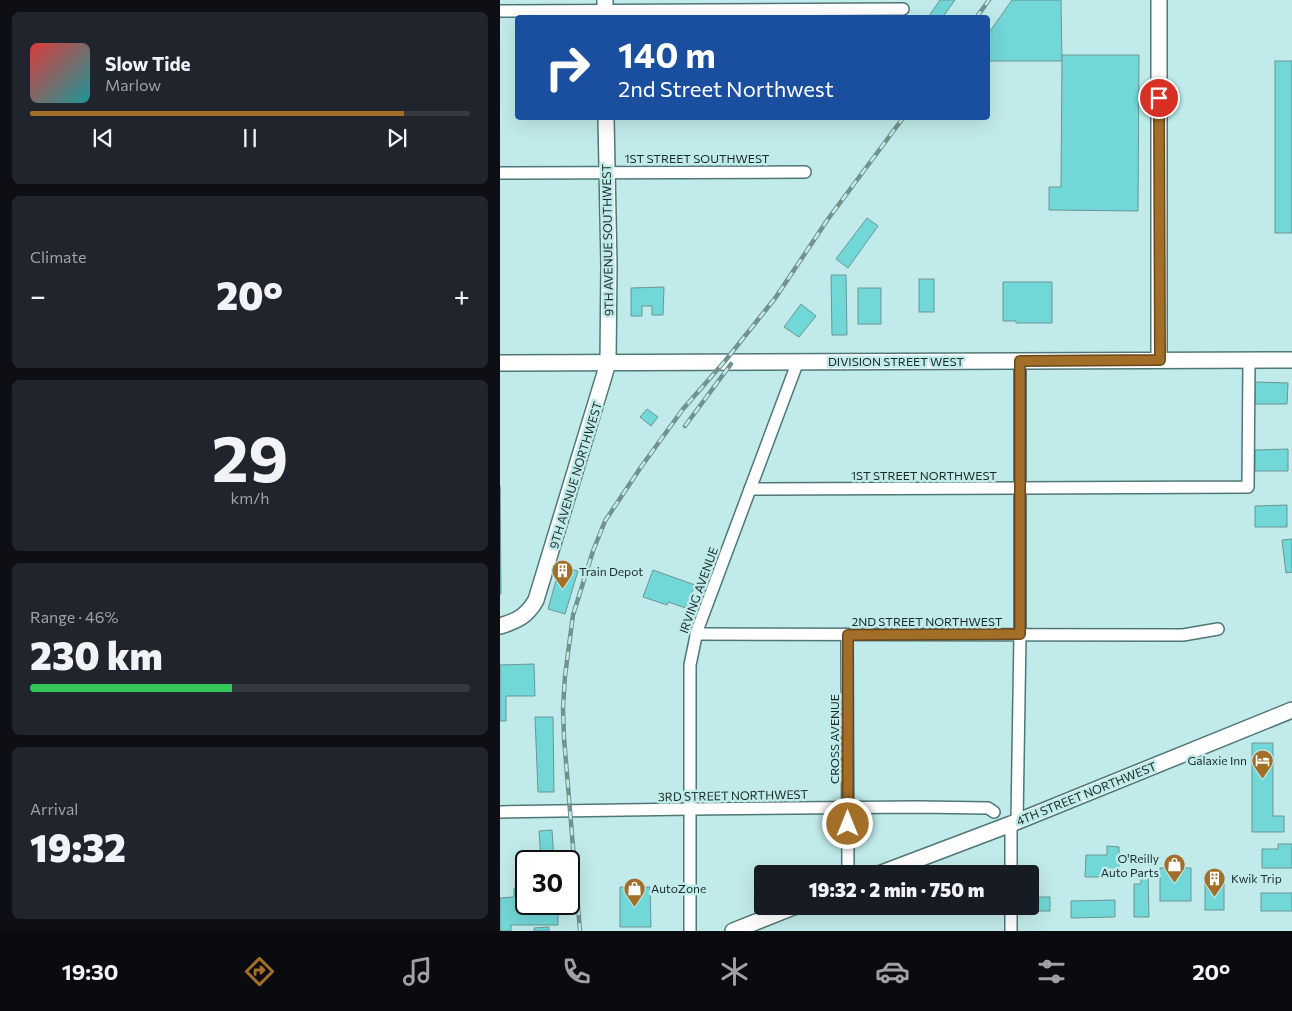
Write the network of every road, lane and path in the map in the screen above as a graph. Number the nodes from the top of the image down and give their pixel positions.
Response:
1 (1159, 0) edge
2 (605, 9) edge
3 (903, 9) dead end
4 (500, 11) edge
5 (606, 120) edge
6 (606, 172) junction
7 (805, 172) dead end
8 (500, 173) edge
9 (1160, 360) junction
10 (1249, 360) junction
11 (1292, 360) edge
12 (798, 361) junction
13 (1020, 361) junction
14 (608, 362) junction
15 (500, 363) edge
16 (750, 489) junction
17 (1020, 489) junction
18 (500, 626) edge
19 (1218, 628) dead end
20 (696, 634) junction
21 (1020, 634) junction
22 (848, 635) junction
23 (1292, 710) edge
24 (848, 808) junction
25 (690, 809) junction
26 (500, 812) edge
27 (994, 812) dead end
28 (1014, 822) junction
29 (848, 865) edge
30 (902, 865) edge
31 (1012, 865) edge
32 (773, 915) edge
33 (1011, 915) edge
34 (690, 931) edge
35 (733, 931) edge
36 (1011, 931) edge

1 - 9 street
2 - 3 street
2 - 4 street
5 - 6 street, 9TH AVENUE SOUTHWEST
6 - 7 street, 1ST STREET SOUTHWEST
6 - 8 street, 1ST STREET SOUTHWEST
6 - 14 street, 9TH AVENUE SOUTHWEST
9 - 10 street, DIVISION STREET WEST
9 - 13 street, DIVISION STREET WEST
10 - 11 street, DIVISION STREET WEST
10 - 17 street, 1ST STREET NORTHWEST
12 - 13 street, DIVISION STREET WEST
12 - 14 street, DIVISION STREET WEST
12 - 16 street, IRVING AVENUE
13 - 17 street
14 - 15 street, DIVISION STREET WEST
14 - 18 street, 9TH AVENUE NORTHWEST
16 - 17 street, 1ST STREET NORTHWEST
16 - 20 street, IRVING AVENUE
17 - 21 street
19 - 21 street, 2ND STREET NORTHWEST
20 - 22 street, 2ND STREET NORTHWEST
20 - 25 street, IRVING AVENUE
21 - 22 street, 2ND STREET NORTHWEST
21 - 28 street
22 - 24 street, CROSS AVENUE
23 - 28 street, 4TH STREET NORTHWEST
24 - 25 street, 3RD STREET NORTHWEST
24 - 27 street, 3RD STREET NORTHWEST
24 - 29 street, CROSS AVENUE
25 - 26 street, 3RD STREET NORTHWEST
25 - 34 street, IRVING AVENUE
28 - 30 street, 4TH STREET NORTHWEST
28 - 31 street
32 - 35 street
33 - 36 street

